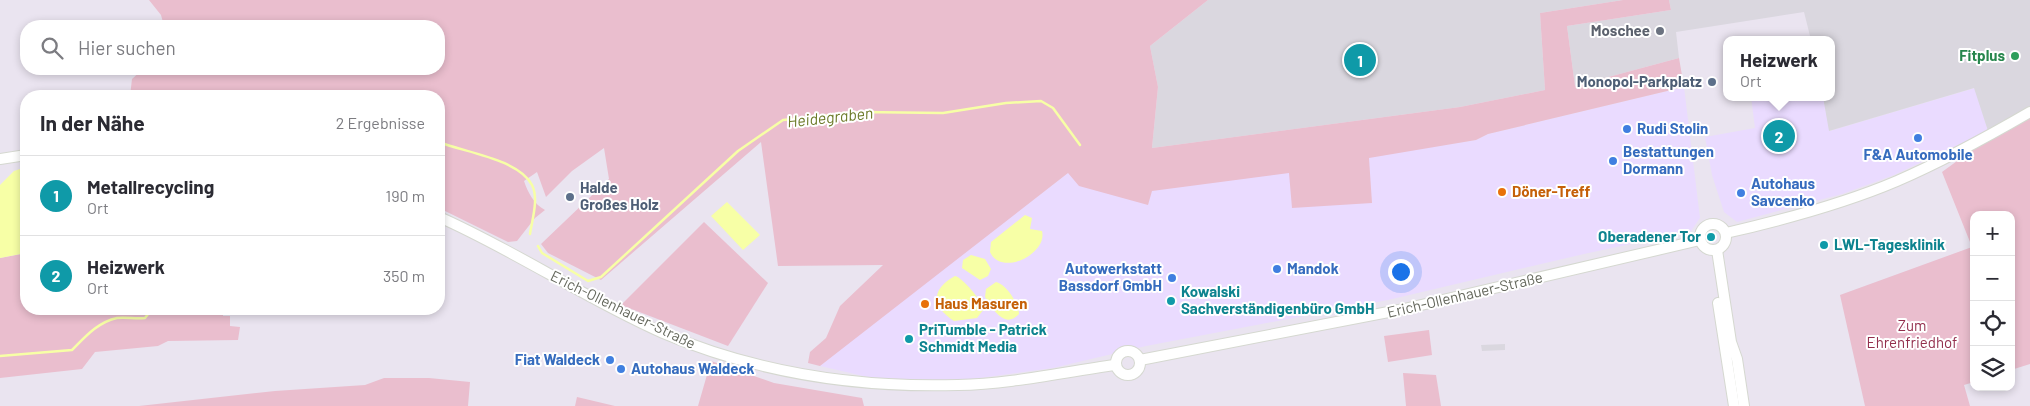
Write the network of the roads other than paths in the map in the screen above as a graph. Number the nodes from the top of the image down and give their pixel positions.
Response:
1 (2030, 112) edge
2 (20, 156) edge
3 (0, 159) edge
4 (445, 220) edge
5 (1726, 233) junction
6 (1700, 240) junction
7 (1714, 250) junction
8 (1140, 360) junction
9 (1115, 364) junction
10 (1734, 406) edge
11 (1744, 406) edge

1 - 5 street
2 - 3 street
4 - 9 street, Erich-Ollenhauer-Straße
5 - 6 street
5 - 7 street
6 - 7 street
6 - 8 street, Erich-Ollenhauer-Straße
7 - 10 street
7 - 11 street
8 - 9 street
8 - 9 street

